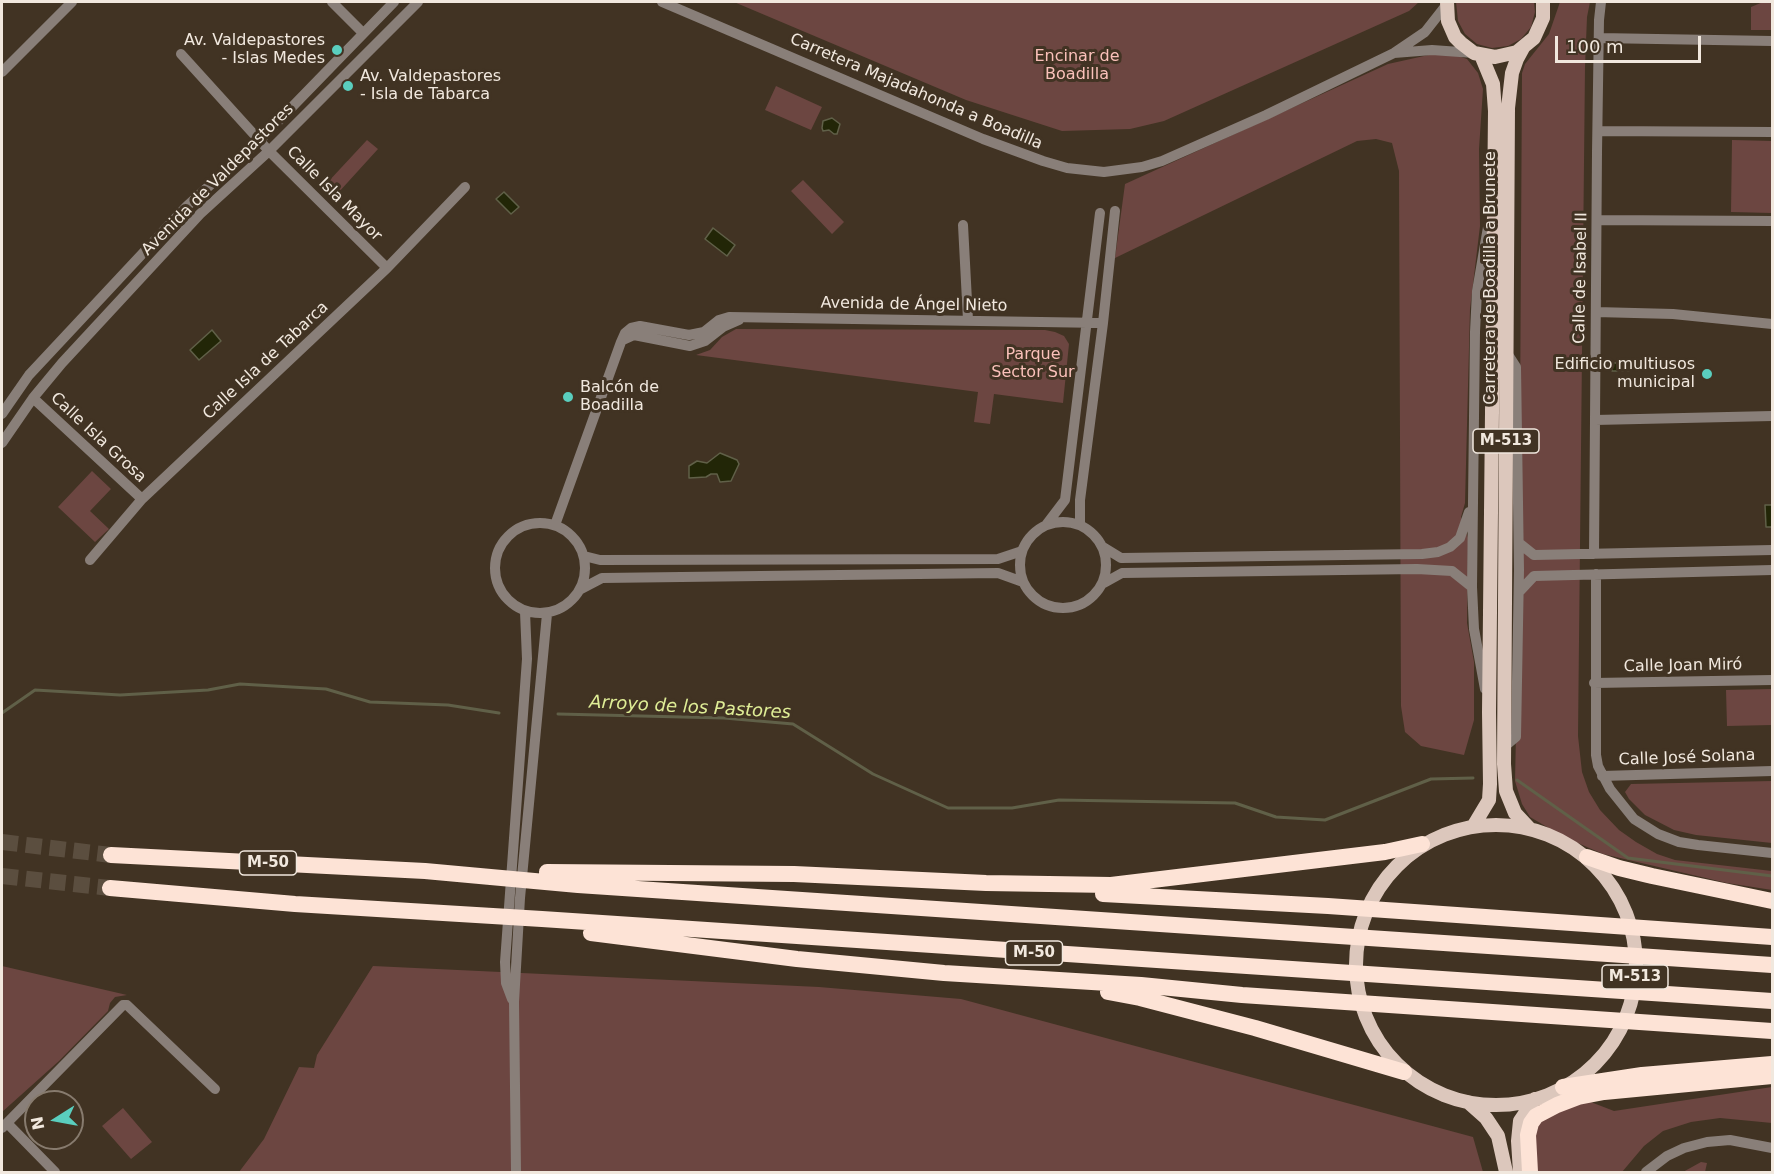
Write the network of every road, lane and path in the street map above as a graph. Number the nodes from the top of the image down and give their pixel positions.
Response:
1 (72, 2) edge
2 (332, 2) edge
3 (394, 2) edge
4 (418, 2) edge
5 (662, 2) edge
6 (1602, 2) edge
7 (1447, 3) edge
8 (1546, 5) edge
9 (363, 33) junction
10 (1599, 38) junction
11 (1773, 41) edge
12 (1523, 48) junction
13 (1394, 53) junction
14 (181, 54) dead end
15 (1478, 54) junction
16 (2, 72) edge
17 (1598, 131) junction
18 (1773, 132) edge
19 (260, 140) junction
20 (269, 151) junction
21 (1494, 155) junction
22 (465, 187) dead end
23 (1115, 211) dead end
24 (1100, 213) dead end
25 (1596, 219) junction
26 (1773, 222) edge
27 (963, 225) dead end
28 (387, 268) junction
29 (1596, 312) junction
30 (968, 320) junction
31 (1086, 322) junction
32 (1103, 323) junction
33 (1773, 324) edge
34 (1507, 353) junction
35 (33, 398) junction
36 (2, 414) edge
37 (1773, 416) edge
38 (1595, 420) junction
39 (2, 443) edge
40 (1474, 482) junction
41 (142, 499) junction
42 (555, 525) junction
43 (1046, 525) junction
44 (1080, 525) junction
45 (1519, 543) junction
46 (1104, 548) junction
47 (1773, 550) edge
48 (1022, 551) junction
49 (1594, 554) junction
50 (584, 556) junction
51 (90, 560) dead end
52 (1773, 570) edge
53 (1596, 574) junction
54 (1023, 582) junction
55 (1104, 582) junction
56 (1472, 587) junction
57 (581, 589) junction
58 (1519, 592) junction
59 (525, 612) junction
60 (547, 614) junction
61 (1773, 680) edge
62 (1594, 683) junction
63 (1489, 712) junction
64 (1504, 747) junction
65 (1773, 771) edge
66 (1602, 776) junction
67 (1474, 825) junction
68 (1529, 828) junction
69 (1422, 844) junction
70 (1773, 853) edge
71 (111, 855) tunnel mouth
72 (1587, 857) junction
73 (425, 871) junction
74 (986, 883) junction
75 (110, 888) tunnel mouth
76 (1773, 901) edge
77 (295, 904) junction
78 (1773, 937) edge
79 (1773, 965) edge
80 (991, 977) junction
81 (1773, 1001) edge
82 (514, 1002) junction
83 (1773, 1031) edge
84 (1773, 1064) edge
85 (1404, 1072) junction
86 (1773, 1076) edge
87 (1563, 1088) junction
88 (215, 1089) dead end
89 (1535, 1099) junction
90 (1468, 1102) junction
91 (4, 1126) edge
92 (1773, 1148) edge
93 (55, 1173) edge
94 (516, 1173) edge
95 (1506, 1173) edge
96 (1520, 1173) edge
97 (1530, 1173) edge
98 (1646, 1173) edge

1 - 16 street
2 - 9 street
3 - 9 street, Avenida de Valdepastores
4 - 20 street, Avenida de Valdepastores
5 - 13 street, Carretera Majadahonda a Boadilla
6 - 10 street, Calle de Isabel II
7 - 13 street, Carretera Majadahonda a Boadilla
7 - 15 main road, M-513
8 - 12 main road, M-513
9 - 19 street, Avenida de Valdepastores
10 - 11 street
10 - 17 street, Calle de Isabel II
12 - 15 main road
12 - 34 main road, Carretera de Boadilla a Brunete / M-513
13 - 15 street, Carretera Majadahonda a Boadilla
14 - 19 street, Calle Isla Mayor
15 - 21 main road, Carretera de Boadilla a Brunete / M-513
17 - 18 street
17 - 25 street, Calle de Isabel II
19 - 20 street, Calle Isla Mayor
19 - 36 street, Avenida de Valdepastores
20 - 28 street, Calle Isla Mayor
20 - 35 street, Avenida de Valdepastores
21 - 40 street
21 - 63 main road, Carretera de Boadilla a Brunete / M-513
22 - 28 street, Calle Isla de Tabarca
23 - 32 street
24 - 31 street
25 - 26 street
25 - 29 street, Calle de Isabel II
27 - 30 street
28 - 41 street, Calle Isla de Tabarca
29 - 33 street
29 - 38 street, Calle de Isabel II
30 - 31 street, Avenida de Ángel Nieto
30 - 42 street, Avenida de Ángel Nieto
31 - 32 street, Avenida de Ángel Nieto
31 - 43 street
32 - 44 street
34 - 45 street
34 - 64 main road, Carretera de Boadilla a Brunete / M-513
35 - 39 street, Avenida de Valdepastores
35 - 41 street, Calle Isla Grosa
37 - 38 street
38 - 49 street, Calle de Isabel II
40 - 46 street
40 - 56 street
41 - 51 street, Calle Isla de Tabarca
42 - 50 street
42 - 59 street
43 - 44 street
43 - 48 street
44 - 46 street
45 - 49 street
45 - 58 street
46 - 55 street
47 - 49 street
48 - 50 street
48 - 54 street
50 - 57 street
52 - 53 street
53 - 58 street
53 - 62 street
54 - 55 street
54 - 57 street
55 - 56 street
56 - 63 street
57 - 60 street
58 - 64 street
59 - 60 street
59 - 82 street
60 - 82 street
61 - 62 street, Calle Joan Miró
62 - 66 street
63 - 67 main road, Carretera de Boadilla a Brunete / M-513
64 - 68 main road, Carretera de Boadilla a Brunete / M-513
65 - 66 street, Calle José Solana
66 - 70 street
67 - 68 main road, M-513
67 - 69 main road, M-513
68 - 72 main road, M-513
69 - 74 highway
69 - 85 main road, M-513
71 - 73 highway, M-50
72 - 76 highway
72 - 87 main road, M-513
73 - 74 highway
73 - 79 highway, M-50
74 - 78 highway
75 - 77 highway, M-50
77 - 80 highway
77 - 81 highway, M-50
80 - 83 highway
80 - 85 highway
82 - 94 street
84 - 87 highway
85 - 90 main road, M-513
86 - 97 highway
87 - 89 main road, M-513
88 - 91 street
89 - 90 main road, M-513
89 - 96 main road
90 - 95 main road, M-513
91 - 93 street
92 - 98 street

